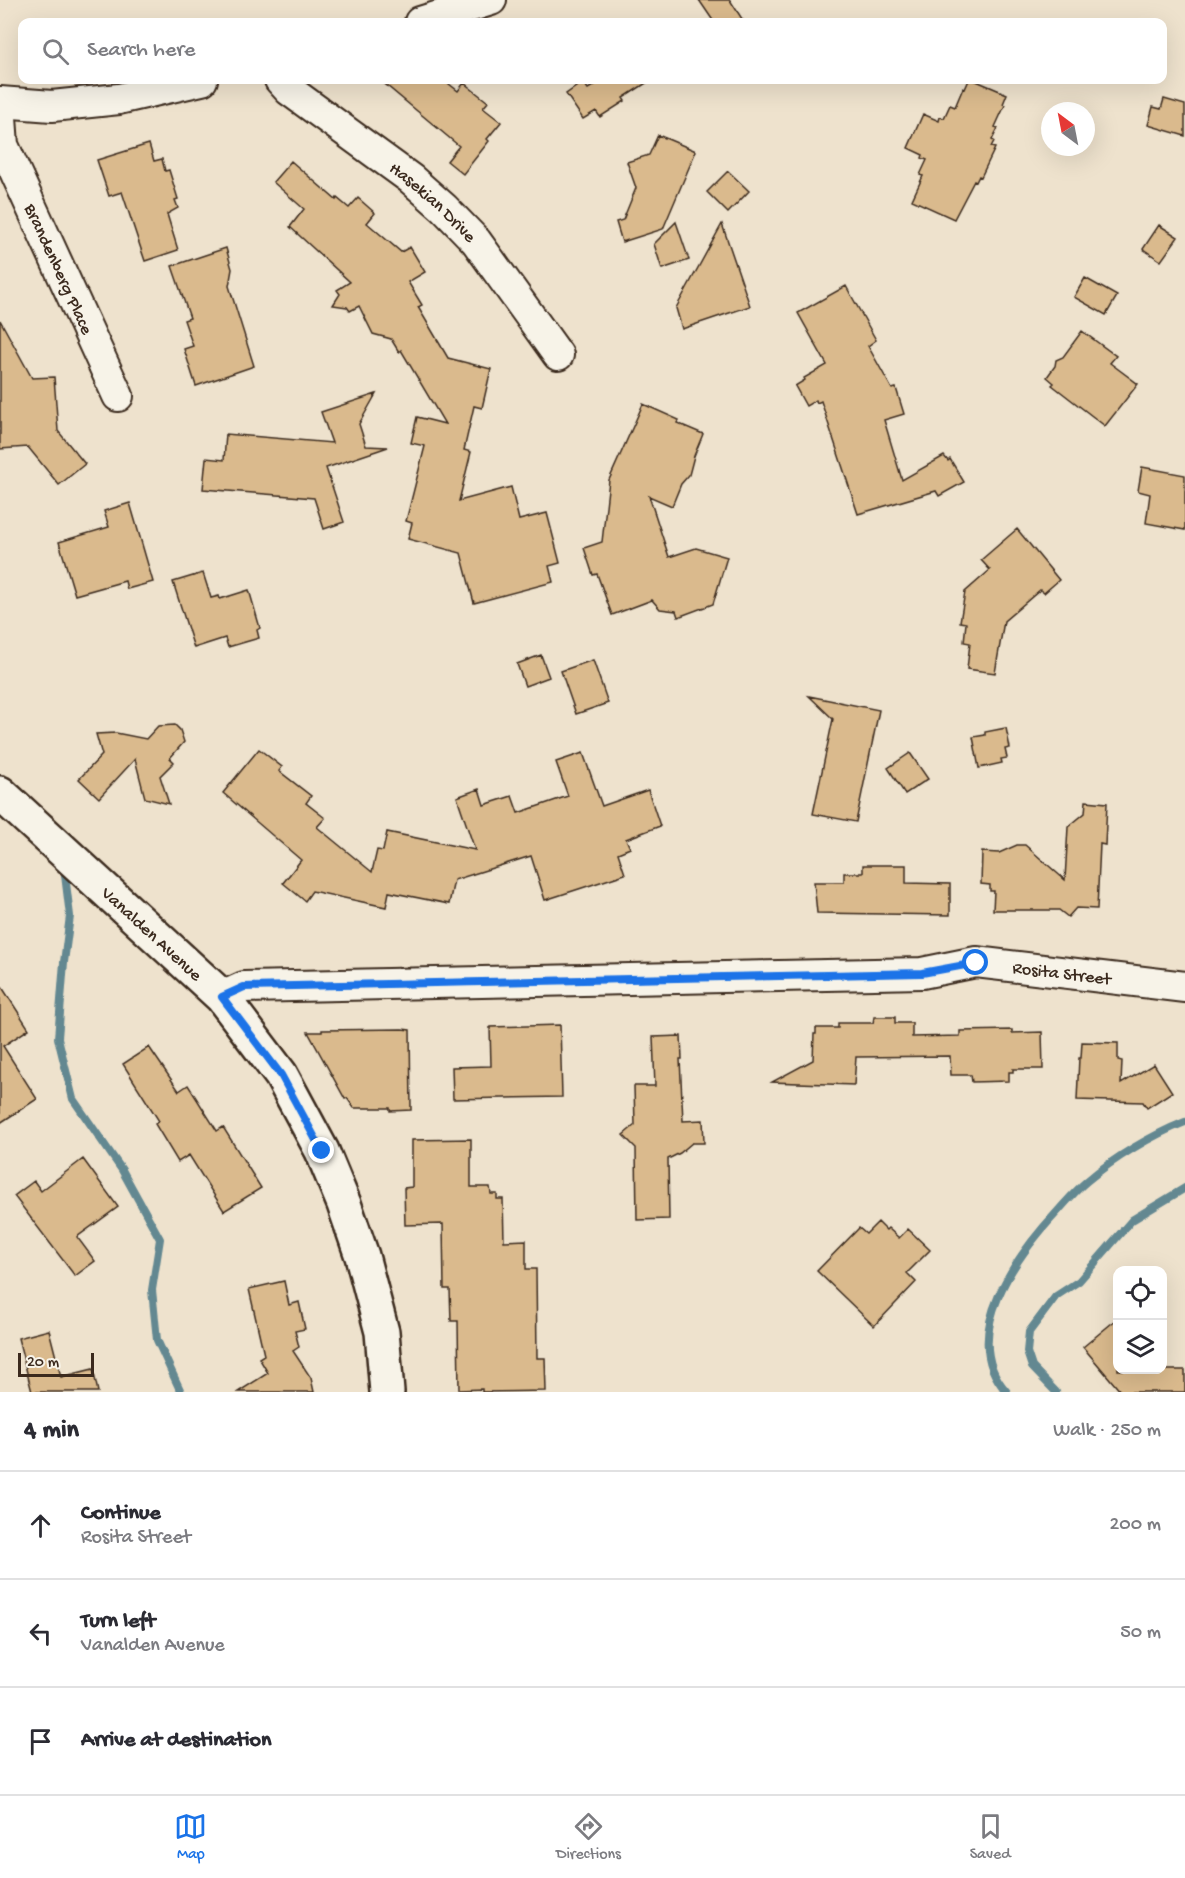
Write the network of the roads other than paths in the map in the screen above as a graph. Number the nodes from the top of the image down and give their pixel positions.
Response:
1 (491, 0) edge
2 (433, 18) edge
3 (185, 84) edge
4 (284, 84) edge
5 (0, 103) edge
6 (558, 356) dead end
7 (118, 396) dead end
8 (0, 793) edge
9 (1185, 987) edge
10 (222, 997) junction
11 (387, 1392) edge

1 - 2 street
3 - 5 street
4 - 6 street, Hasekian Drive
5 - 7 street, Brandenberg Place
8 - 10 main road, Vanalden Avenue
9 - 10 street, Rosita Street
10 - 11 main road, Vanalden Avenue

